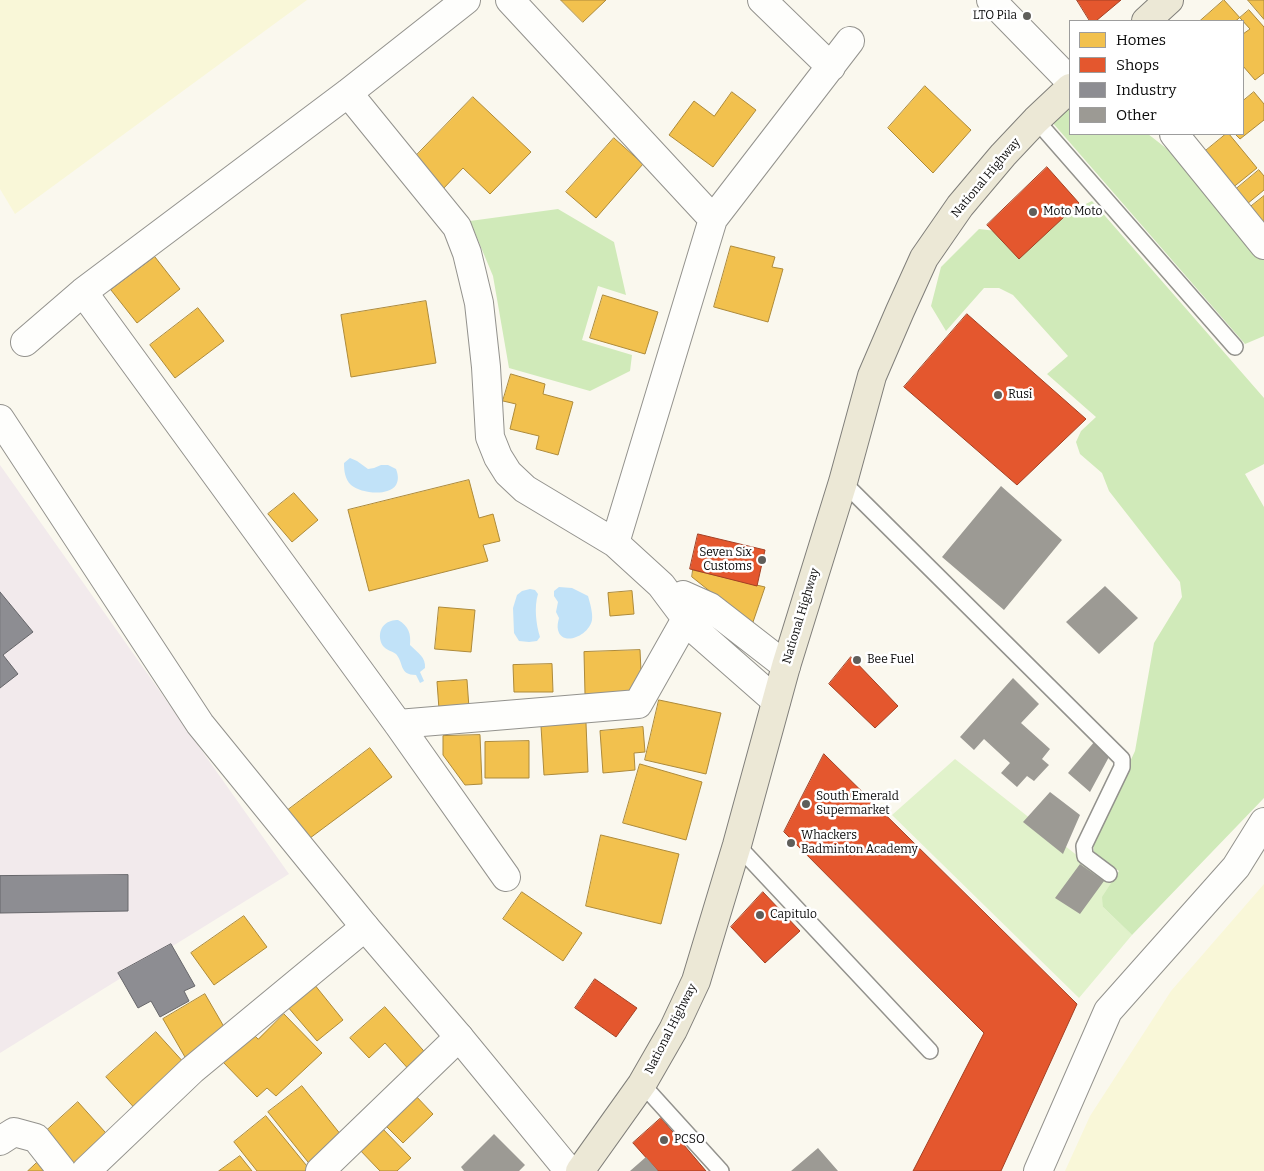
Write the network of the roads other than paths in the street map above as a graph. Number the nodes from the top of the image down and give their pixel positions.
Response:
1 (466, 0) edge
2 (510, 0) edge
3 (762, 0) edge
4 (991, 0) edge
5 (1170, 0) edge
6 (1147, 20) edge
7 (850, 41) dead end
8 (830, 67) junction
9 (1069, 80) edge
10 (1069, 89) edge
11 (348, 93) junction
12 (1036, 120) junction
13 (1175, 135) edge
14 (713, 219) junction
15 (1264, 245) edge
16 (83, 292) junction
17 (25, 342) dead end
18 (1235, 347) dead end
19 (0, 419) edge
20 (843, 482) junction
21 (614, 543) junction
22 (693, 610) junction
23 (786, 666) junction
24 (776, 701) junction
25 (398, 724) junction
26 (1264, 822) edge
27 (737, 845) junction
28 (1109, 874) dead end
29 (506, 877) dead end
30 (365, 927) junction
31 (459, 1037) junction
32 (930, 1051) dead end
33 (642, 1084) junction
34 (0, 1141) edge
35 (62, 1171) edge
36 (86, 1171) edge
37 (320, 1171) edge
38 (569, 1171) edge
39 (580, 1171) edge
40 (721, 1171) edge
41 (1038, 1171) edge

1 - 11 street
2 - 14 street
3 - 8 street
4 - 9 street
5 - 6 main road
7 - 8 street
8 - 14 street
10 - 12 main road, National Highway
11 - 16 street
11 - 21 street
12 - 18 lane
12 - 20 main road, National Highway
13 - 15 street
14 - 21 street
16 - 17 street
16 - 25 street
19 - 30 street
20 - 23 main road, National Highway
20 - 28 lane
21 - 22 street
22 - 23 street
22 - 24 street
22 - 25 street
23 - 24 main road, National Highway
24 - 27 main road, National Highway
25 - 29 street
26 - 41 street
27 - 32 lane
27 - 33 main road, National Highway
30 - 31 street
30 - 36 street
31 - 37 street
31 - 38 street
33 - 39 main road, National Highway
33 - 40 lane
34 - 35 street

